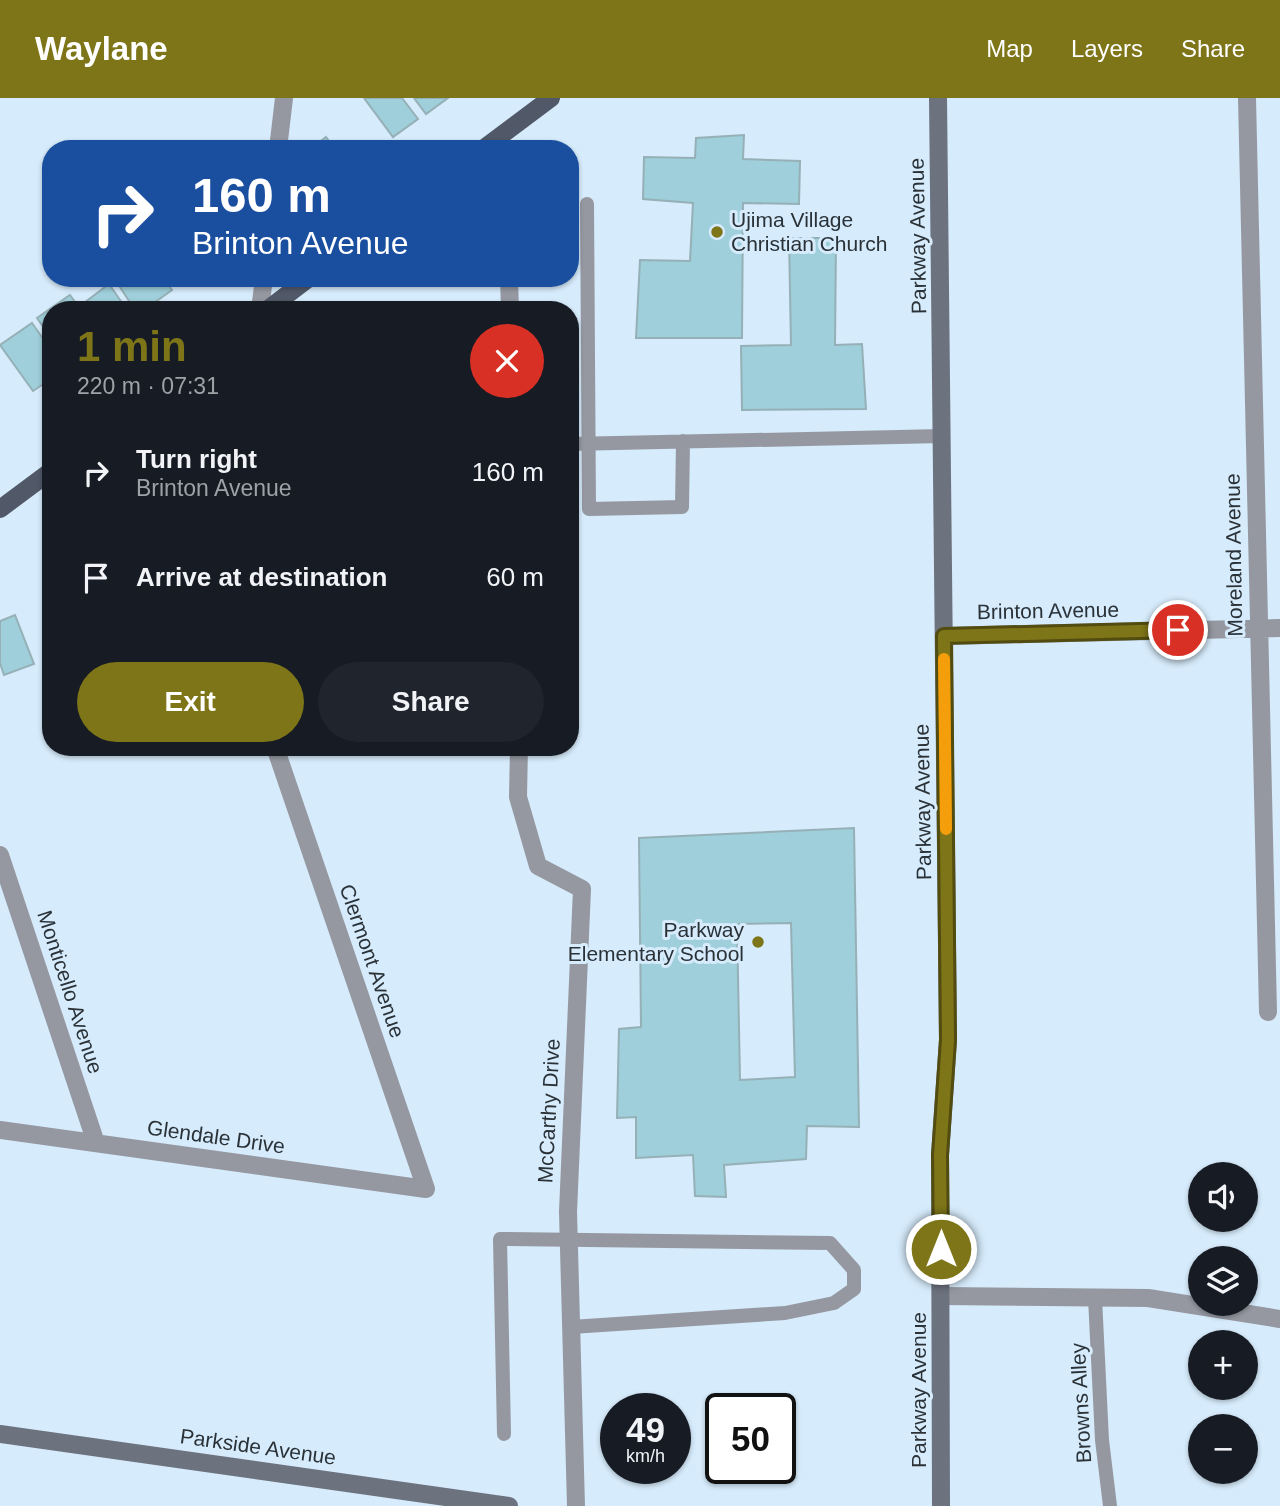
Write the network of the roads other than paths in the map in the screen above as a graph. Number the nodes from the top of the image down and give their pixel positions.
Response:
1 (284, 98) edge
2 (551, 98) edge
3 (938, 98) edge
4 (1247, 98) edge
5 (279, 140) edge
6 (506, 140) edge
7 (587, 204) dead end
8 (297, 287) edge
9 (279, 301) edge
10 (943, 436) junction
11 (683, 441) junction
12 (579, 444) edge
13 (588, 444) junction
14 (42, 478) edge
15 (0, 509) edge
16 (1258, 628) junction
17 (1280, 628) edge
18 (944, 636) junction
19 (278, 756) edge
20 (519, 756) edge
21 (0, 855) edge
22 (1268, 1012) dead end
23 (0, 1130) edge
24 (96, 1143) junction
25 (426, 1189) joint
26 (568, 1240) junction
27 (941, 1296) junction
28 (1095, 1298) junction
29 (1280, 1319) edge
30 (571, 1327) junction
31 (0, 1434) edge
32 (504, 1434) dead end
33 (448, 1502) edge
34 (509, 1506) edge
35 (576, 1506) edge
36 (941, 1506) edge
37 (1110, 1506) edge

1 - 5 street
2 - 6 main road
3 - 10 main road, Parkway Avenue
4 - 16 street, Moreland Avenue
7 - 13 lane
8 - 9 main road
10 - 11 lane
10 - 18 main road, Parkway Avenue
11 - 13 lane
11 - 13 lane
12 - 13 lane
14 - 15 main road
16 - 17 street, Brinton Avenue
16 - 18 street, Brinton Avenue
16 - 22 street, Moreland Avenue
18 - 27 main road, Parkway Avenue
19 - 25 street, Clermont Avenue
20 - 26 street, McCarthy Drive
21 - 24 street, Monticello Avenue
23 - 24 street, Glendale Drive
24 - 25 street, Glendale Drive
26 - 30 street, McCarthy Drive
26 - 30 lane
26 - 32 lane
27 - 28 street
27 - 36 main road, Parkway Avenue
28 - 29 street
28 - 37 lane, Browns Alley
30 - 35 street, McCarthy Drive
31 - 33 main road, Parkside Avenue
33 - 34 main road, Parkside Avenue

